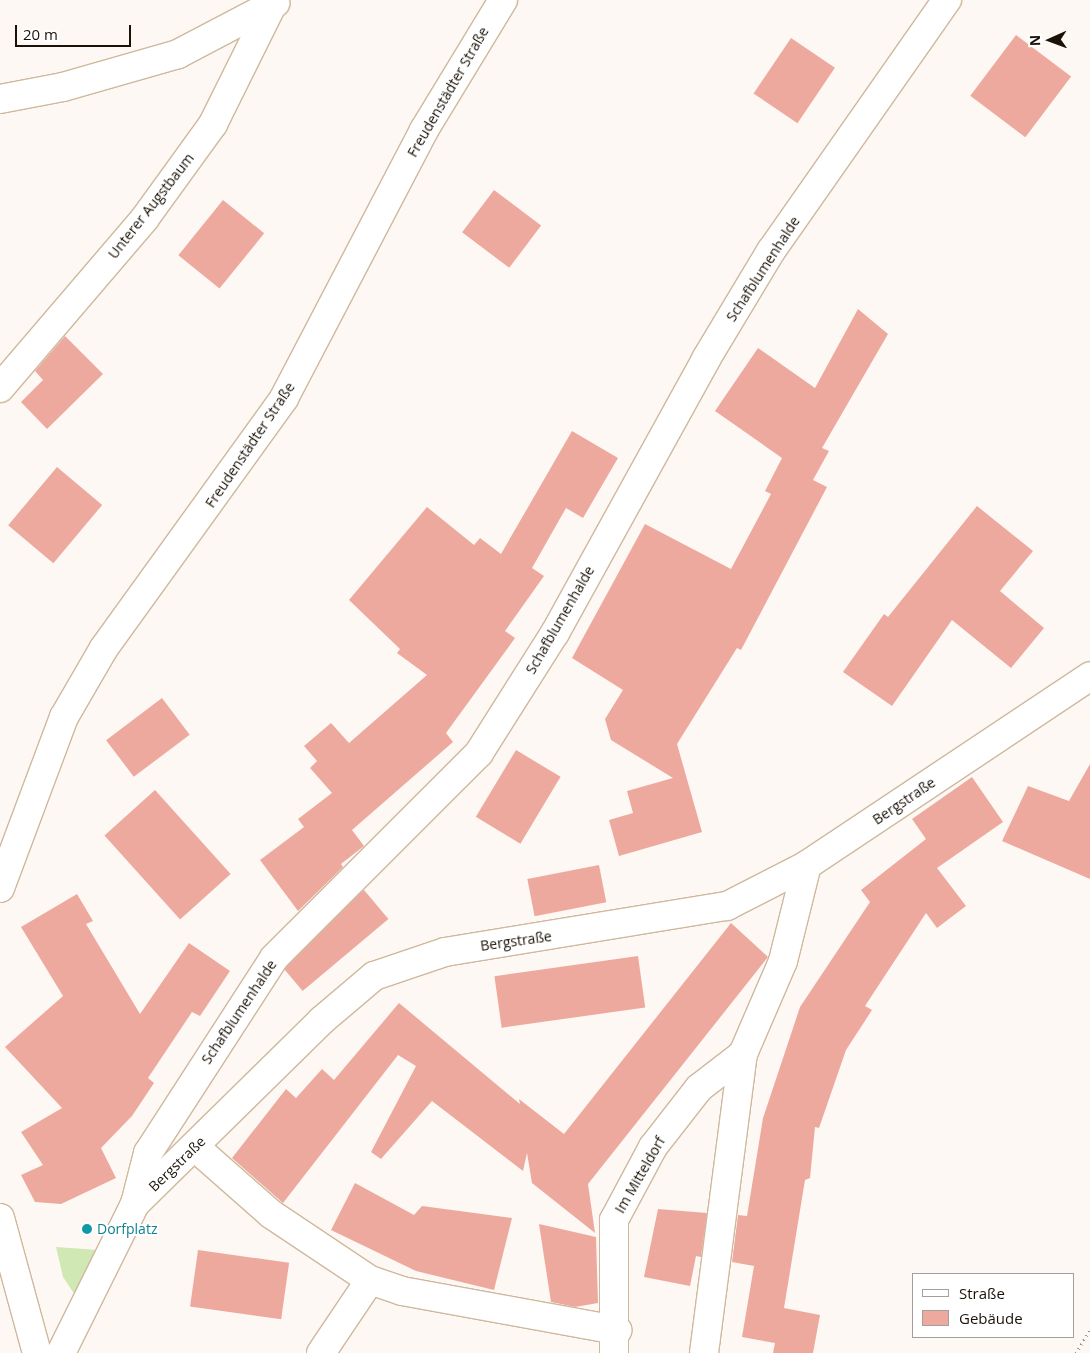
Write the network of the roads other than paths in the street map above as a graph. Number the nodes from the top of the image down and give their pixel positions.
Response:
1 (503, 0) edge
2 (947, 0) edge
3 (275, 3) edge
4 (0, 99) edge
5 (0, 388) edge
6 (1090, 676) edge
7 (807, 865) junction
8 (0, 888) edge
9 (744, 1054) junction
10 (195, 1147) junction
11 (135, 1204) junction
12 (0, 1218) edge
13 (370, 1280) junction
14 (616, 1342) edge
15 (37, 1353) edge
16 (61, 1353) edge
17 (321, 1353) edge
18 (704, 1353) edge

1 - 8 street, Freudenstädter Straße
2 - 11 street, Schafblumenhalde
3 - 4 street
3 - 5 street, Unterer Augstbaum
6 - 7 street, Bergstraße
7 - 9 street, Im Mitteldorf
7 - 10 street, Bergstraße
9 - 14 street, Im Mitteldorf
9 - 18 street, Im Mitteldorf
10 - 11 street, Bergstraße
10 - 13 street, Im Mitteldorf
11 - 16 street, Bergstraße
12 - 15 street
13 - 14 street, Im Mitteldorf
13 - 17 street

